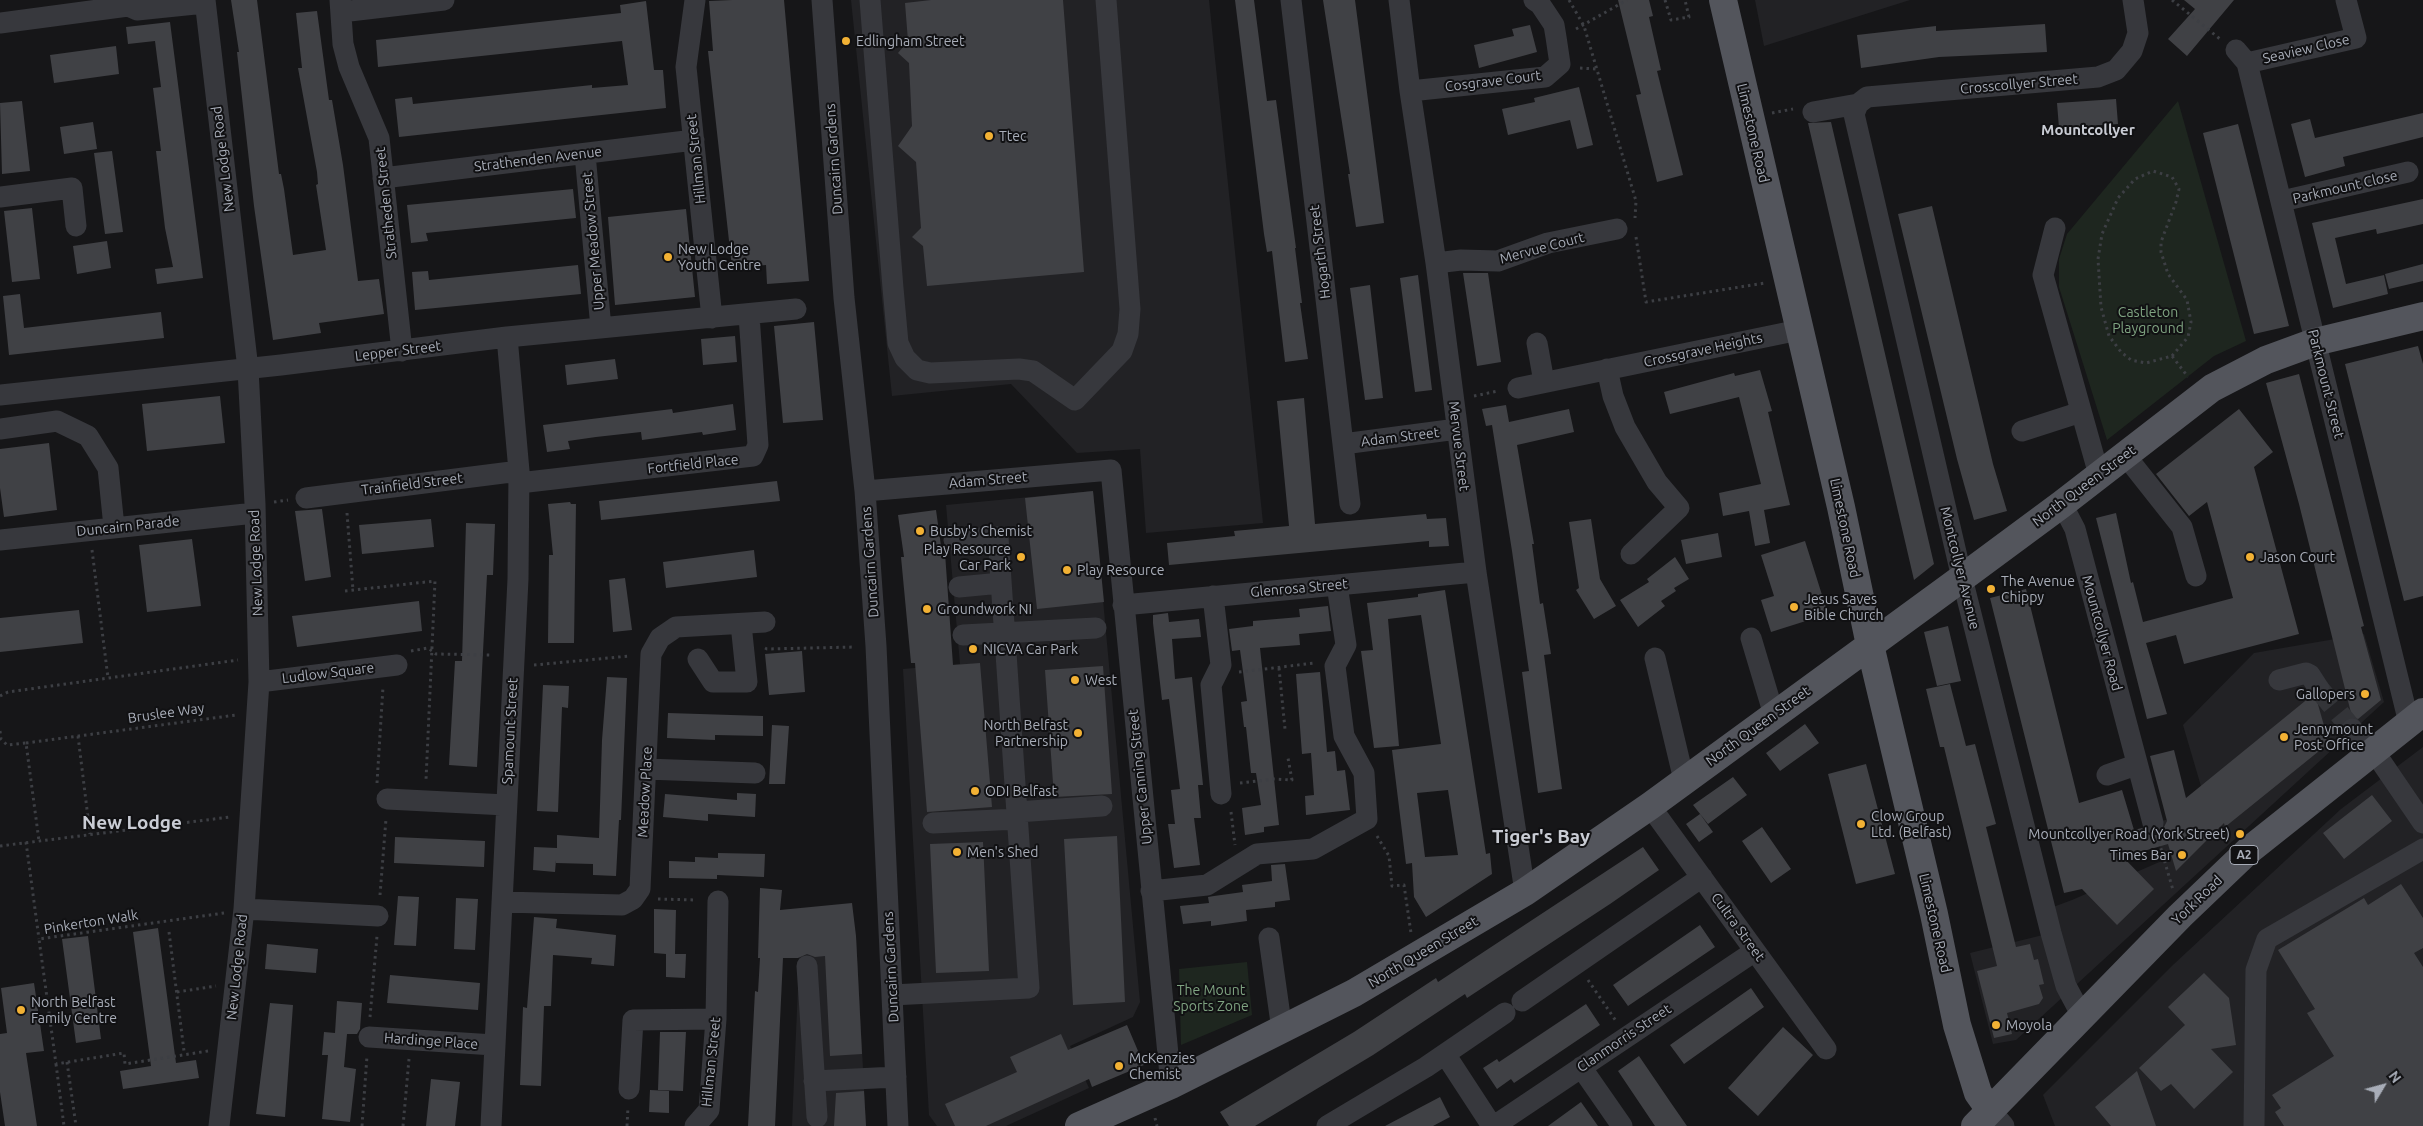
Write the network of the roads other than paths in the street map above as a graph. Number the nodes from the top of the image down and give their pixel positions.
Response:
1 (444, 0) edge
2 (695, 0) edge
3 (822, 0) edge
4 (870, 0) edge
5 (1106, 0) edge
6 (1290, 0) edge
7 (1399, 0) edge
8 (1534, 0) edge
9 (1723, 0) edge
10 (2133, 0) edge
11 (2346, 0) edge
12 (205, 1) edge
13 (340, 6) edge
14 (0, 23) edge
15 (2241, 56) joint
16 (1410, 91) junction
17 (1856, 109) junction
18 (1813, 112) road end
19 (694, 140) junction
20 (585, 154) junction
21 (2408, 172) dead end
22 (383, 178) junction
23 (0, 197) edge
24 (2282, 201) junction
25 (76, 226) dead end
26 (1629, 226) road end
27 (2054, 228) dead end
28 (1436, 263) junction
29 (796, 310) dead end
30 (749, 314) junction
31 (2423, 316) edge
32 (712, 318) junction
33 (601, 328) junction
34 (1798, 330) junction
35 (507, 337) junction
36 (2315, 342) junction
37 (1536, 343) dead end
38 (402, 351) junction
39 (248, 369) junction
40 (1607, 369) junction
41 (1544, 382) junction
42 (1518, 388) road end
43 (0, 395) edge
44 (2081, 412) junction
45 (0, 429) edge
46 (1457, 429) junction
47 (2022, 431) dead end
48 (1343, 444) junction
49 (2125, 455) junction
50 (1111, 470) joint
51 (2099, 475) junction
52 (519, 477) junction
53 (865, 491) junction
54 (306, 498) road end
55 (1350, 504) dead end
56 (2062, 504) junction
57 (255, 509) junction
58 (114, 527) junction
59 (0, 540) edge
60 (954, 540) dead end
61 (1631, 554) dead end
62 (1476, 572) junction
63 (2196, 576) dead end
64 (1962, 578) junction
65 (1001, 583) junction
66 (1336, 585) junction
67 (959, 587) dead end
68 (1213, 596) junction
69 (1123, 605) junction
70 (765, 622) dead end
71 (741, 624) junction
72 (1096, 628) dead end
73 (1004, 633) junction
74 (964, 635) dead end
75 (1751, 638) dead end
76 (1870, 645) junction
77 (698, 658) dead end
78 (1655, 658) dead end
79 (397, 664) road end
80 (2279, 680) dead end
81 (259, 682) junction
82 (2319, 689) tunnel mouth
83 (1774, 714) junction
84 (2416, 717) edge
85 (2352, 729) tunnel mouth
86 (2372, 750) junction
87 (2136, 765) junction
88 (646, 769) junction
89 (755, 773) dead end
90 (2107, 775) dead end
91 (1684, 780) junction
92 (1220, 789) road end
93 (387, 799) dead end
94 (506, 805) junction
95 (1102, 806) dead end
96 (1650, 806) junction
97 (1018, 816) junction
98 (933, 823) dead end
99 (2153, 823) road end
100 (2423, 823) edge
101 (2423, 849) edge
102 (1702, 877) junction
103 (1151, 892) junction
104 (1525, 892) junction
105 (718, 901) road end
106 (502, 902) junction
107 (244, 909) junction
108 (378, 916) dead end
109 (1269, 938) dead end
110 (1755, 951) junction
111 (807, 966) dead end
112 (892, 994) junction
113 (2082, 1016) junction
114 (716, 1019) junction
115 (1282, 1030) junction
116 (369, 1038) dead end
117 (494, 1046) junction
118 (1826, 1049) dead end
119 (1445, 1054) junction
120 (1581, 1067) junction
121 (896, 1077) junction
122 (814, 1081) junction
123 (1171, 1085) junction
124 (629, 1089) dead end
125 (817, 1117) dead end
126 (1989, 1121) edge
127 (901, 1123) edge
128 (219, 1126) edge
129 (491, 1126) edge
130 (695, 1126) edge
131 (1079, 1126) edge
132 (1327, 1126) edge
133 (1493, 1126) edge
134 (1622, 1126) edge
135 (2254, 1126) edge

1 - 13 street
2 - 19 street, Hillman Street
3 - 53 street, Duncairn Gardens
4 - 5 street
6 - 48 street, Hogarth Street
7 - 16 street, Mervue Street
8 - 16 street, Cosgrave Court
9 - 34 main road, Limestone Road
10 - 17 street, Crosscollyer Street
11 - 15 street, Seaview Close
12 - 14 street
12 - 39 street, New Lodge Road
13 - 22 street, Stratheden Street
15 - 24 street, Parkmount Street
16 - 28 street, Mervue Street
17 - 18 street, Crosscollyer Street
17 - 64 street, Montcollyer Avenue
19 - 20 street, Strathenden Avenue
19 - 32 street, Hillman Street
20 - 22 street, Strathenden Avenue
20 - 33 street, Upper Meadow Street
21 - 24 street, Parkmount Close
22 - 38 street, Stratheden Street
23 - 25 street
24 - 36 street, Parkmount Street
26 - 28 street, Mervue Court
27 - 44 street
28 - 46 street, Mervue Street
29 - 30 street, Lepper Street
30 - 32 street, Lepper Street
30 - 52 street, Fortfield Place
31 - 36 main road, North Queen Street
32 - 33 street, Lepper Street
33 - 35 street, Lepper Street
34 - 40 street, Crossgrave Heights
34 - 76 main road, Limestone Road
35 - 38 street, Lepper Street
35 - 52 street, Spamount Street
36 - 49 main road, North Queen Street
36 - 84 street, Parkmount Street
37 - 41 street
38 - 39 street, Lepper Street
39 - 43 street, Lepper Street
39 - 57 street, New Lodge Road
40 - 41 street, Crossgrave Heights
40 - 61 street
41 - 42 street, Crossgrave Heights
44 - 47 street
44 - 51 street
45 - 58 street
46 - 48 street, Adam Street
46 - 62 street, Mervue Street
48 - 55 street, Hogarth Street
49 - 51 main road, North Queen Street
49 - 63 street
50 - 53 street, Adam Street
50 - 69 street, Upper Canning Street
51 - 56 main road, North Queen Street
52 - 54 street, Trainfield Street
52 - 94 street, Spamount Street
53 - 112 street, Duncairn Gardens
56 - 64 main road, North Queen Street
56 - 87 street, Mountcollyer Road
57 - 58 street, Duncairn Parade
57 - 81 street, New Lodge Road
58 - 59 street, Duncairn Parade
60 - 65 street
62 - 66 street, Glenrosa Street
62 - 104 street, Mervue Street
64 - 76 main road, North Queen Street
64 - 113 street, Montcollyer Avenue
65 - 67 street
65 - 73 street
66 - 68 street, Glenrosa Street
66 - 103 street
68 - 69 street, Glenrosa Street
68 - 92 street
69 - 103 street, Upper Canning Street
70 - 71 street
71 - 77 street
71 - 88 street, Meadow Place
72 - 73 street
73 - 74 street
73 - 97 street
75 - 83 street
76 - 83 main road, North Queen Street
76 - 126 main road, Limestone Road
78 - 91 street
79 - 81 street, Ludlow Square
80 - 82 street
81 - 107 street, New Lodge Road
83 - 91 main road, North Queen Street
84 - 86 main road, York Road / A2
85 - 86 street
86 - 100 street
86 - 113 main road, York Road / A2
87 - 90 street
87 - 99 street, Mountcollyer Road
88 - 89 street
88 - 106 street, Meadow Place
91 - 96 main road, North Queen Street
93 - 94 street
94 - 106 street, Spamount Street
95 - 97 street
96 - 102 street, Cultra Street
96 - 104 main road, North Queen Street
97 - 98 street
97 - 112 street
101 - 135 street
102 - 110 street, Cultra Street
102 - 119 street
103 - 123 street, Upper Canning Street
104 - 115 main road, North Queen Street
105 - 114 street, Hillman Street
106 - 117 street, Spamount Street
107 - 108 street
107 - 128 street, New Lodge Road
109 - 115 street
110 - 118 street, Cultra Street
110 - 120 street, Clanmorris Street
111 - 122 street
112 - 121 street, Duncairn Gardens
113 - 126 main road, York Road / A2
114 - 124 street
114 - 130 street, Hillman Street
115 - 123 main road, North Queen Street
116 - 117 street, Hardinge Place
117 - 129 street, Spamount Street
119 - 132 street
119 - 133 street
120 - 133 street, Clanmorris Street
120 - 134 street
121 - 122 street
121 - 127 street, Duncairn Gardens
122 - 125 street
123 - 131 main road, North Queen Street

